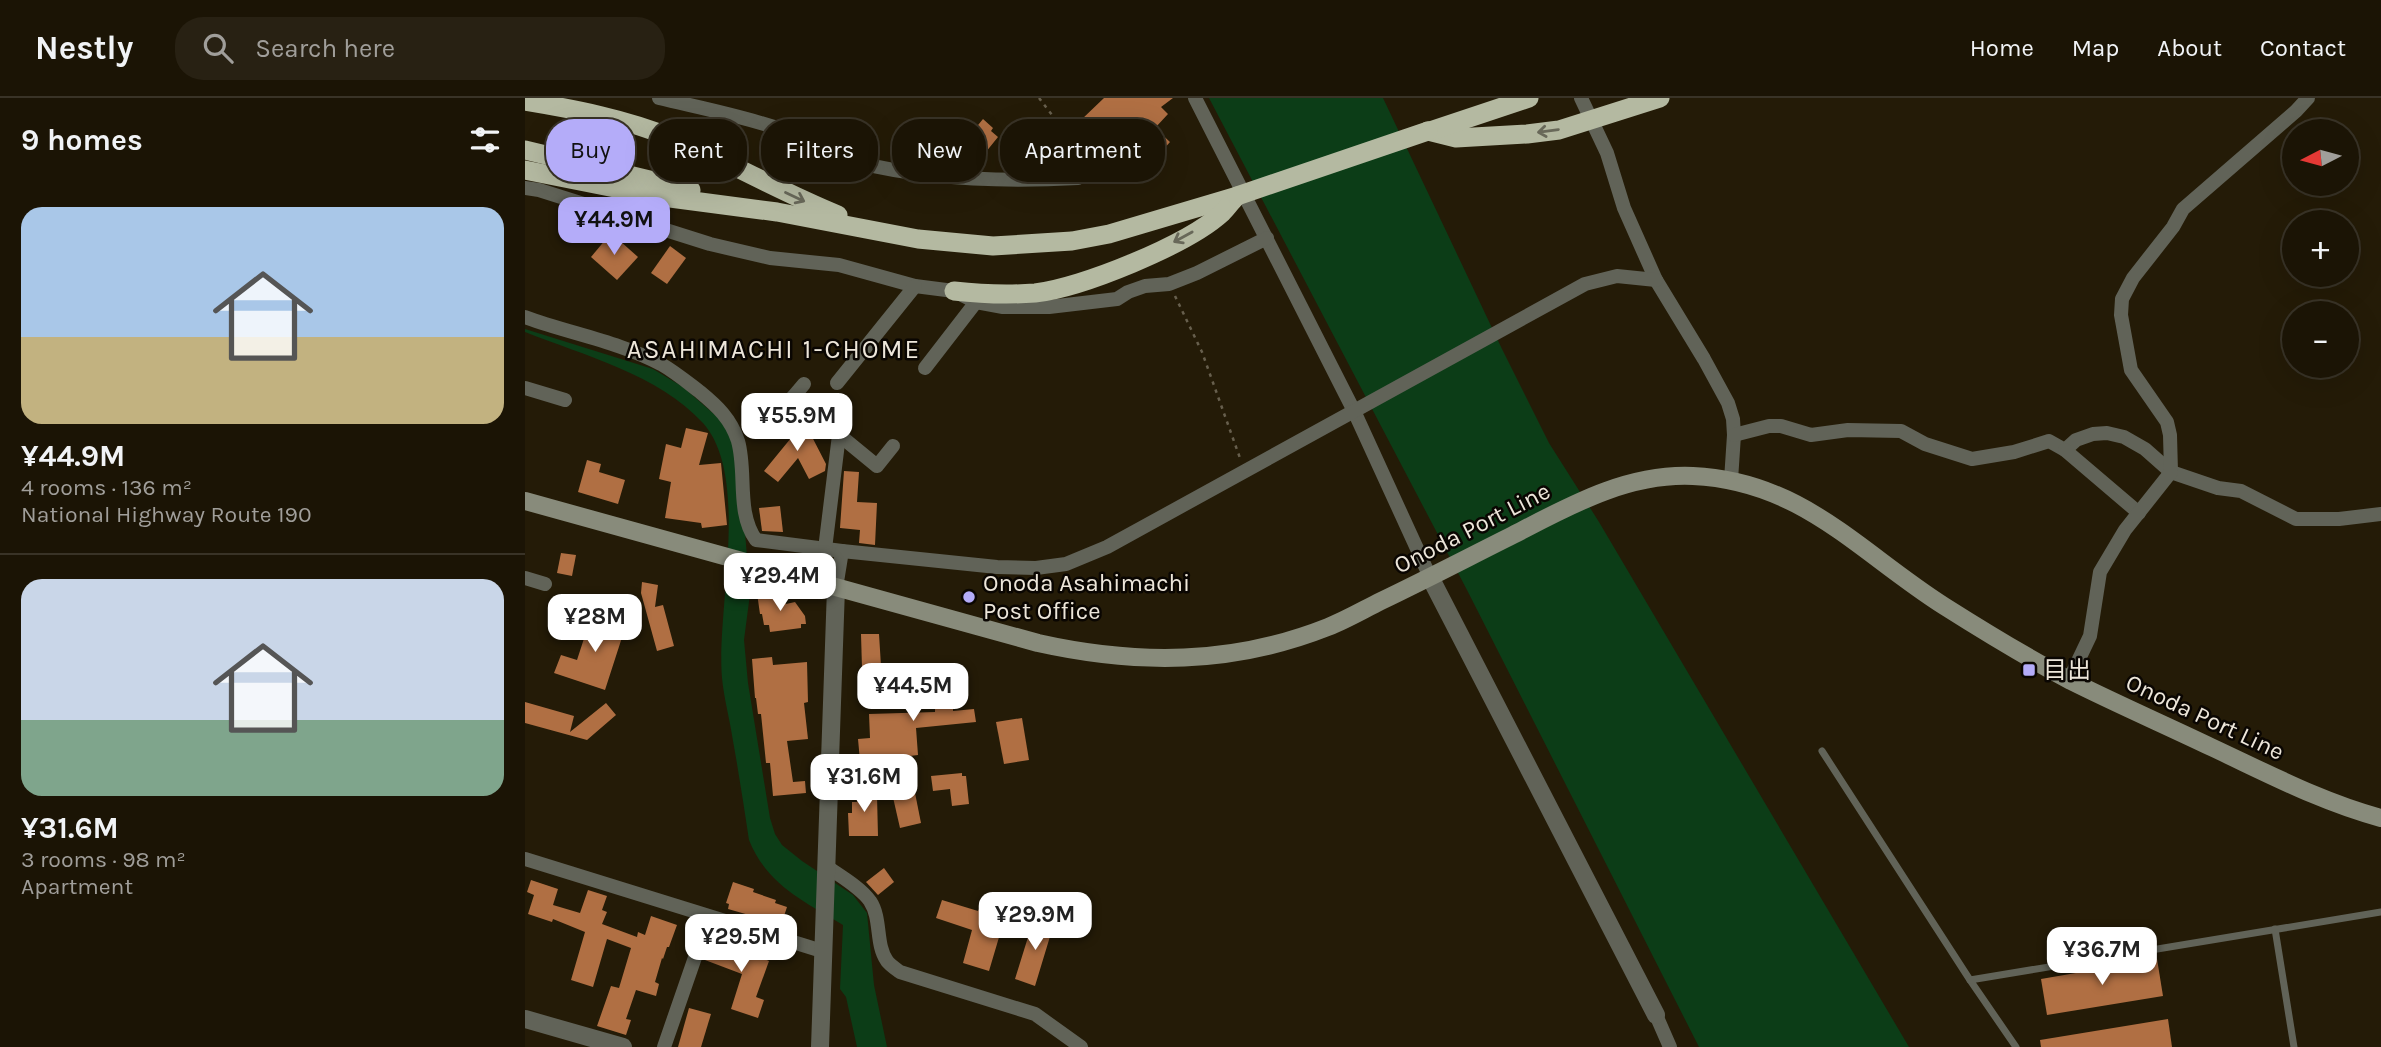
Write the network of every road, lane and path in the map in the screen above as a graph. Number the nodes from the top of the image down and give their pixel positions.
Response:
1 (659, 98) edge
2 (1039, 98) edge
3 (1195, 98) edge
4 (1529, 98) edge
5 (1581, 98) edge
6 (1660, 98) edge
7 (2308, 98) edge
8 (525, 102) edge
9 (1055, 119) edge
10 (1592, 120) junction
11 (1428, 131) junction
12 (525, 150) edge
13 (525, 170) edge
14 (1000, 178) edge
15 (525, 188) edge
16 (1237, 196) junction
17 (777, 212) junction
18 (877, 231) junction
19 (1267, 238) junction
20 (1656, 280) junction
21 (1169, 284) junction
22 (915, 286) junction
23 (954, 291) junction
24 (976, 303) junction
25 (525, 317) edge
26 (925, 368) dead end
27 (837, 383) dead end
28 (804, 384) dead end
29 (525, 388) edge
30 (793, 397) junction
31 (565, 400) dead end
32 (1360, 408) junction
33 (771, 423) dead end
34 (839, 435) junction
35 (1734, 435) junction
36 (893, 446) dead end
37 (2065, 450) junction
38 (1247, 470) junction
39 (2171, 472) junction
40 (1731, 480) junction
41 (525, 501) edge
42 (2139, 513) junction
43 (2381, 514) edge
44 (825, 549) junction
45 (842, 551) junction
46 (1437, 574) junction
47 (525, 578) edge
48 (545, 584) dead end
49 (836, 588) junction
50 (2069, 680) junction
51 (1822, 751) dead end
52 (2381, 818) edge
53 (525, 859) edge
54 (826, 870) junction
55 (2381, 912) edge
56 (709, 917) junction
57 (2275, 929) junction
58 (822, 951) junction
59 (1969, 980) junction
60 (1656, 1015) joint
61 (525, 1019) edge
62 (623, 1047) edge
63 (664, 1047) edge
64 (820, 1047) edge
65 (1081, 1047) edge
66 (1670, 1047) edge
67 (2016, 1047) edge
68 (2294, 1047) edge

1 - 14 street
2 - 9 path
3 - 19 street
4 - 11 highway
5 - 10 street
6 - 10 highway
7 - 39 street
8 -> 18 highway
10 -> 11 highway
10 - 20 street
11 - 16 highway, bridge
12 - 17 highway
13 - 17 highway
15 - 22 street
16 - 18 highway
16 -> 23 highway
17 - 18 highway
19 - 21 street
19 - 32 street
20 - 32 street
20 - 35 street
21 - 24 street
21 - 38 path
22 - 23 street
22 - 27 street
23 - 24 street
24 - 26 street
25 - 44 street
28 - 30 street
29 - 31 street
30 - 33 street
30 - 34 street
32 - 38 street
32 - 46 street
34 - 36 street
34 - 44 street
35 - 37 street
35 - 40 street
37 - 39 street
37 - 42 street
38 - 45 street
39 - 42 street
39 - 43 street
40 - 46 main road, Onoda Port Line
40 - 50 main road, Onoda Port Line
41 - 49 main road, Onoda Port Line
42 - 50 street
44 - 45 street
45 - 49 street
46 - 49 main road, Onoda Port Line
46 - 60 street
47 - 48 street
49 - 54 street
50 - 52 main road, Onoda Port Line
51 - 59 lane
53 - 56 street
54 - 58 street
54 - 65 street
55 - 57 lane
56 - 58 street
56 - 63 street
57 - 59 lane
57 - 68 lane
58 - 64 street
59 - 67 lane
60 - 66 street
61 - 62 street

